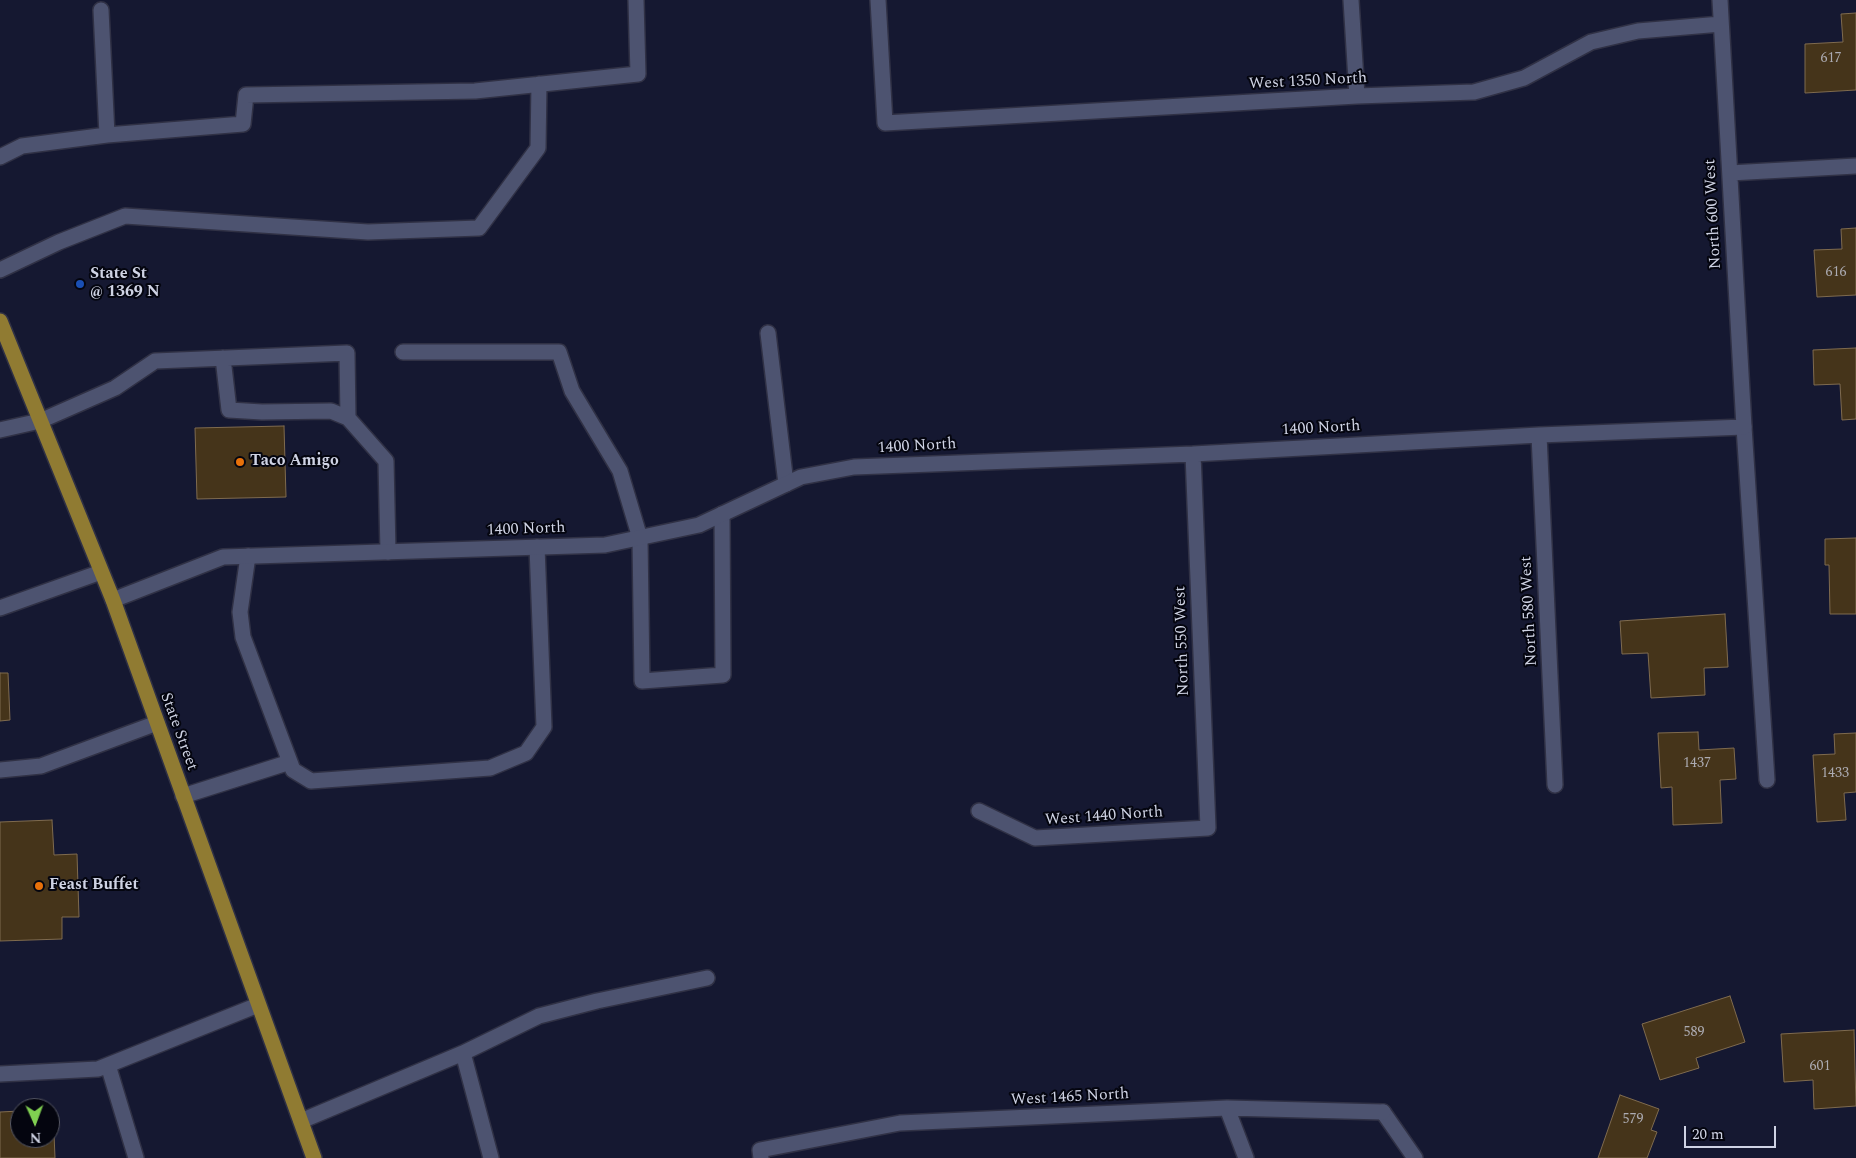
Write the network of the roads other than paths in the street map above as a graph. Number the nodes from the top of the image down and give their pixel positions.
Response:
1 (636, 0) edge
2 (878, 0) edge
3 (1352, 0) edge
4 (1720, 0) edge
5 (101, 10) dead end
6 (1721, 24) junction
7 (539, 84) junction
8 (1357, 96) junction
9 (107, 135) junction
10 (0, 157) edge
11 (1856, 166) edge
12 (1730, 173) junction
13 (0, 270) edge
14 (0, 321) edge
15 (768, 333) dead end
16 (403, 352) dead end
17 (223, 358) junction
18 (348, 418) junction
19 (40, 421) junction
20 (1744, 427) junction
21 (0, 430) edge
22 (1539, 435) junction
23 (1193, 454) junction
24 (786, 484) junction
25 (722, 514) junction
26 (640, 538) junction
27 (537, 547) junction
28 (388, 552) junction
29 (248, 556) junction
30 (101, 572) junction
31 (113, 600) junction
32 (0, 608) edge
33 (157, 723) junction
34 (290, 762) junction
35 (0, 770) edge
36 (1767, 780) dead end
37 (1555, 785) dead end
38 (183, 796) junction
39 (979, 811) dead end
40 (1208, 828) joint
41 (707, 978) dead end
42 (258, 1005) junction
43 (463, 1053) junction
44 (108, 1066) junction
45 (0, 1074) edge
46 (1227, 1108) junction
47 (301, 1121) junction
48 (761, 1154) edge
49 (136, 1158) edge
50 (314, 1158) edge
51 (491, 1158) edge
52 (1246, 1158) edge
53 (1415, 1158) edge

1 - 7 street
2 - 8 street, West 1350 North
3 - 8 street
4 - 6 street, North 600 West
5 - 9 street
6 - 8 street, West 1350 North
6 - 12 street, North 600 West
7 - 9 street
7 - 13 street
9 - 10 street
11 - 12 street
12 - 20 street, North 600 West
14 - 19 main road, State Street
15 - 24 street
16 - 26 street
17 - 18 street
17 - 18 street
17 - 19 street
18 - 28 street
19 - 21 street
19 - 30 main road, State Street
20 - 22 street, 1400 North
20 - 36 street, North 600 West
22 - 23 street, 1400 North
22 - 37 street, North 580 West
23 - 24 street, 1400 North
23 - 40 street, North 550 West
24 - 25 street, 1400 North
25 - 26 street, 1400 North
25 - 26 street
26 - 27 street, 1400 North
27 - 28 street, 1400 North
27 - 34 street
28 - 29 street, 1400 North
29 - 31 street, 1400 North
29 - 34 street
30 - 31 main road, State Street
30 - 32 street
31 - 33 main road, State Street
33 - 35 street
33 - 38 main road, State Street
34 - 38 street
38 - 42 main road, State Street
39 - 40 street, West 1440 North
41 - 43 street
42 - 44 street
42 - 47 main road, State Street
43 - 47 street
43 - 51 street
44 - 45 street
44 - 49 street
46 - 48 street, West 1465 North
46 - 52 street
46 - 53 street, West 1465 North
47 - 50 main road, State Street

